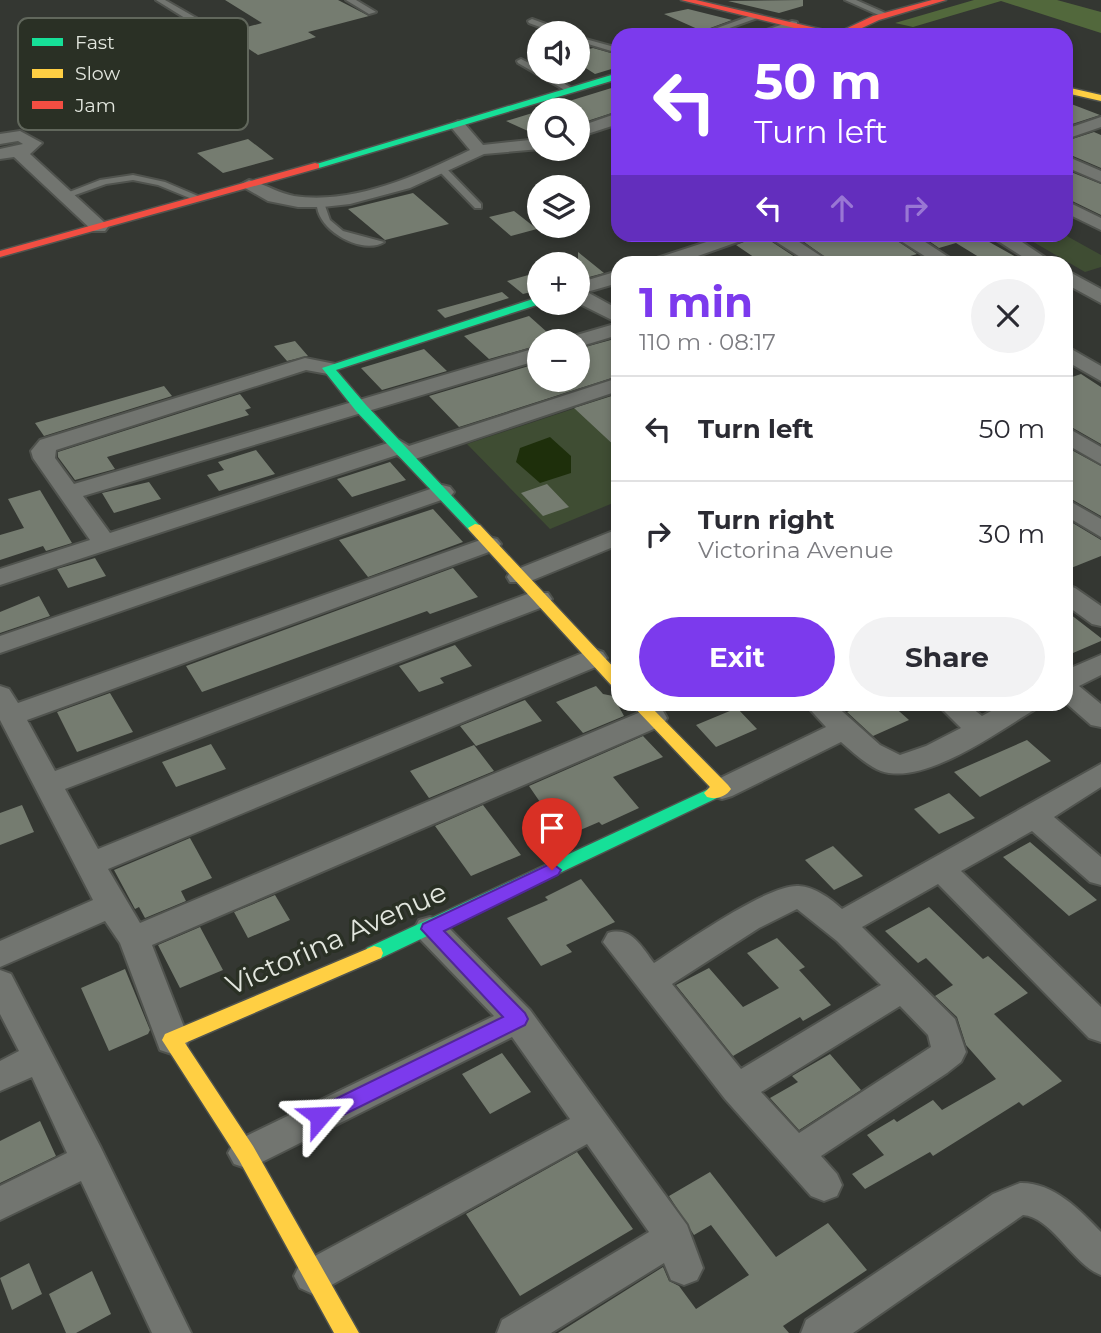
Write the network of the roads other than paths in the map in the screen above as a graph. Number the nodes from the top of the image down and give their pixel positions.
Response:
1 (160, 0) edge
2 (350, 0) edge
3 (685, 0) edge
4 (849, 0) edge
5 (942, 0) edge
6 (709, 2) edge
7 (372, 12) dead end
8 (886, 15) junction
9 (757, 17) junction
10 (191, 18) edge
11 (792, 25) junction
12 (729, 28) edge
13 (782, 28) edge
14 (805, 28) edge
15 (850, 28) edge
16 (590, 43) edge
17 (611, 49) edge
18 (521, 61) dead end
19 (527, 65) edge
20 (611, 81) edge
21 (560, 84) edge
22 (571, 90) junction
23 (1073, 92) edge
24 (1101, 98) edge
25 (611, 120) edge
26 (1101, 122) edge
27 (458, 126) junction
28 (590, 128) edge
29 (1073, 132) edge
30 (0, 139) edge
31 (527, 145) edge
32 (479, 150) junction
33 (19, 153) junction
34 (0, 154) edge
35 (1073, 164) edge
36 (443, 170) junction
37 (1093, 174) edge
38 (1073, 175) edge
39 (250, 185) junction
40 (64, 196) junction
41 (200, 199) junction
42 (320, 202) junction
43 (478, 206) dead end
44 (1073, 213) edge
45 (1101, 225) edge
46 (99, 227) junction
47 (379, 242) dead end
48 (728, 242) edge
49 (787, 242) edge
50 (913, 242) edge
51 (1013, 242) edge
52 (704, 250) junction
53 (0, 254) edge
54 (684, 256) edge
55 (714, 256) edge
56 (811, 256) edge
57 (937, 256) edge
58 (1034, 256) edge
59 (611, 279) edge
60 (1073, 280) edge
61 (590, 285) edge
62 (1098, 292) edge
63 (590, 302) edge
64 (527, 305) edge
65 (611, 313) edge
66 (611, 330) edge
67 (590, 337) edge
68 (1101, 350) edge
69 (527, 357) edge
70 (1073, 357) edge
71 (1073, 360) edge
72 (328, 368) junction
73 (1101, 375) edge
74 (611, 386) edge
75 (359, 406) junction
76 (1073, 439) edge
77 (403, 450) junction
78 (1101, 457) edge
79 (442, 492) junction
80 (69, 493) junction
81 (1073, 511) edge
82 (1101, 530) edge
83 (611, 539) edge
84 (103, 541) junction
85 (489, 544) junction
86 (0, 576) edge
87 (519, 577) junction
88 (1073, 598) edge
89 (540, 599) junction
90 (1101, 618) edge
91 (0, 645) edge
92 (594, 658) junction
93 (1101, 664) edge
94 (611, 675) edge
95 (1073, 678) edge
96 (1073, 695) edge
97 (6, 705) edge
98 (646, 711) edge
99 (826, 711) edge
100 (958, 711) edge
101 (1011, 711) edge
102 (1101, 718) edge
103 (846, 728) junction
104 (979, 728) junction
105 (1101, 774) edge
106 (48, 785) junction
107 (722, 789) junction
108 (1034, 816) junction
109 (91, 864) junction
110 (940, 868) junction
111 (1101, 874) edge
112 (110, 905) junction
113 (840, 925) junction
114 (430, 929) junction
115 (134, 939) junction
116 (619, 943) dead end
117 (0, 955) edge
118 (650, 982) junction
119 (0, 983) edge
120 (901, 989) junction
121 (518, 1019) junction
122 (1101, 1028) edge
123 (172, 1040) junction
124 (39, 1057) junction
125 (0, 1077) edge
126 (737, 1089) junction
127 (594, 1124) junction
128 (246, 1153) junction
129 (795, 1154) junction
130 (89, 1159) junction
131 (824, 1185) dead end
132 (0, 1204) edge
133 (679, 1253) joint
134 (1101, 1258) edge
135 (313, 1276) junction
136 (172, 1333) edge
137 (347, 1333) edge
138 (516, 1333) edge
139 (820, 1333) edge

1 - 10 lane
2 - 7 lane
3 - 6 main road
4 - 8 lane
5 - 8 main road
6 - 9 main road
8 - 15 main road
9 - 11 main road
9 - 12 lane
11 - 13 street
11 - 14 main road
16 - 17 lane
18 - 19 lane
20 - 22 main road
21 - 22 lane
22 - 27 main road
23 - 24 main road
25 - 28 street
26 - 29 street
27 - 32 street
27 - 39 main road
30 - 33 street
31 - 32 street
32 - 36 street
33 - 34 street
33 - 40 street
35 - 37 street
36 - 42 street
36 - 43 lane
37 - 38 street
39 - 41 main road
39 - 42 street
40 - 41 lane
40 - 46 street
41 - 46 main road
42 - 47 lane
44 - 45 street
46 - 53 main road
48 - 52 street
49 - 56 street
50 - 57 street
51 - 58 street
52 - 54 street
52 - 55 street
59 - 61 street
60 - 62 street
63 - 65 street
64 - 72 main road
66 - 67 street
68 - 70 street
69 - 75 street
71 - 73 street
72 - 75 main road
72 - 80 street
74 - 77 street
75 - 77 main road
75 - 80 street
76 - 78 street
77 - 79 main road
77 - 84 street
79 - 85 main road
79 - 91 street
80 - 84 street
81 - 82 street
83 - 87 street
84 - 86 street
85 - 87 main road
85 - 97 street
87 - 89 main road
88 - 90 street
89 - 92 main road
89 - 106 street
92 - 94 main road
92 - 109 street
93 - 95 street
96 - 102 street
97 - 106 street
98 - 107 main road
98 - 115 street
99 - 103 street
100 - 104 street
101 - 104 street
103 - 104 street
103 - 107 street
105 - 108 street
106 - 109 street
107 - 114 main road, Victorina Avenue
108 - 110 street
108 - 111 street
109 - 112 street
110 - 113 street
110 - 122 street
112 - 115 street
112 - 117 street
113 - 118 street
113 - 120 street
114 - 121 street
114 - 123 main road, Victorina Avenue
115 - 123 street
116 - 118 street
118 - 126 street
119 - 124 street
120 - 126 street
120 - 129 street
121 - 127 street
121 - 128 street
123 - 128 main road
124 - 125 street
124 - 130 street
126 - 129 street
127 - 133 street
127 - 135 street
128 - 135 main road
129 - 131 street
130 - 132 street
130 - 136 street
133 - 138 street
134 - 139 street
135 - 137 main road

